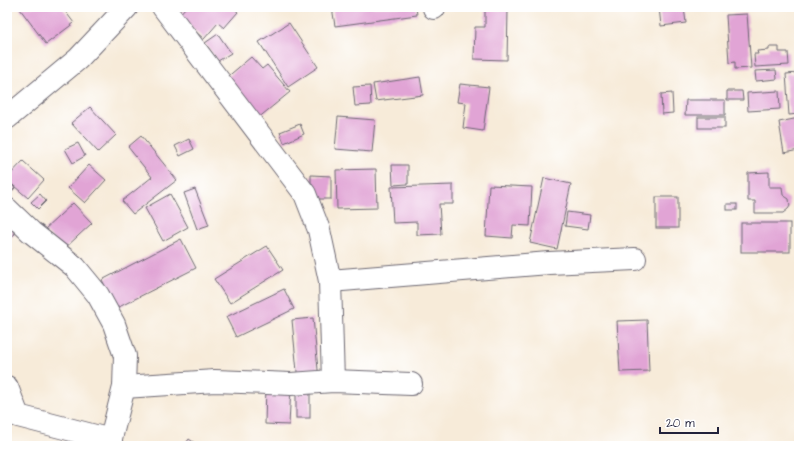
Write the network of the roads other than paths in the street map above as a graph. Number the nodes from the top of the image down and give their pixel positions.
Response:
1 (127, 7) edge
2 (163, 7) edge
3 (7, 118) edge
4 (7, 209) edge
5 (635, 259) dead end
6 (330, 281) junction
7 (333, 381) junction
8 (411, 384) dead end
9 (7, 387) edge
10 (124, 387) junction
11 (110, 443) edge

1 - 3 street
2 - 6 street
4 - 10 street
5 - 6 street
6 - 7 street
7 - 8 street
7 - 10 street
9 - 11 street
10 - 11 street

